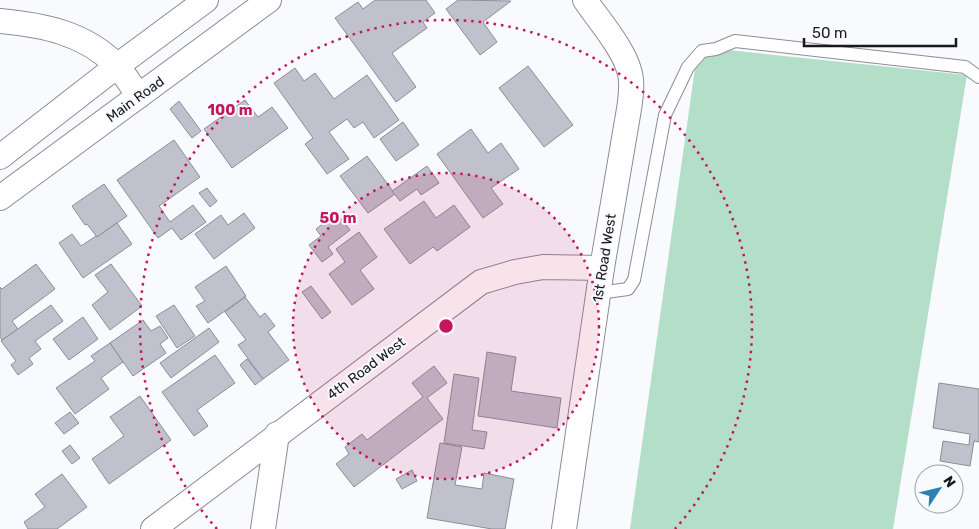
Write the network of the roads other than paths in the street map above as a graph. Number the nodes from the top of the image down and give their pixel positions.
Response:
1 (206, 0) edge
2 (269, 0) edge
3 (585, 0) edge
4 (0, 21) edge
5 (117, 66) junction
6 (979, 77) edge
7 (139, 96) junction
8 (0, 157) edge
9 (0, 198) edge
10 (602, 268) junction
11 (598, 293) junction
12 (277, 434) junction
13 (153, 529) edge
14 (263, 529) edge
15 (564, 529) edge

1 - 5 street
2 - 7 street, Main Road
3 - 10 street, 1st Road West
4 - 5 street
5 - 7 street
5 - 8 street
6 - 11 lane
7 - 9 street, Main Road
10 - 11 street, 1st Road West
10 - 12 street, 4th Road West
11 - 15 street, 1st Road West
12 - 13 street, 4th Road West
12 - 14 street

